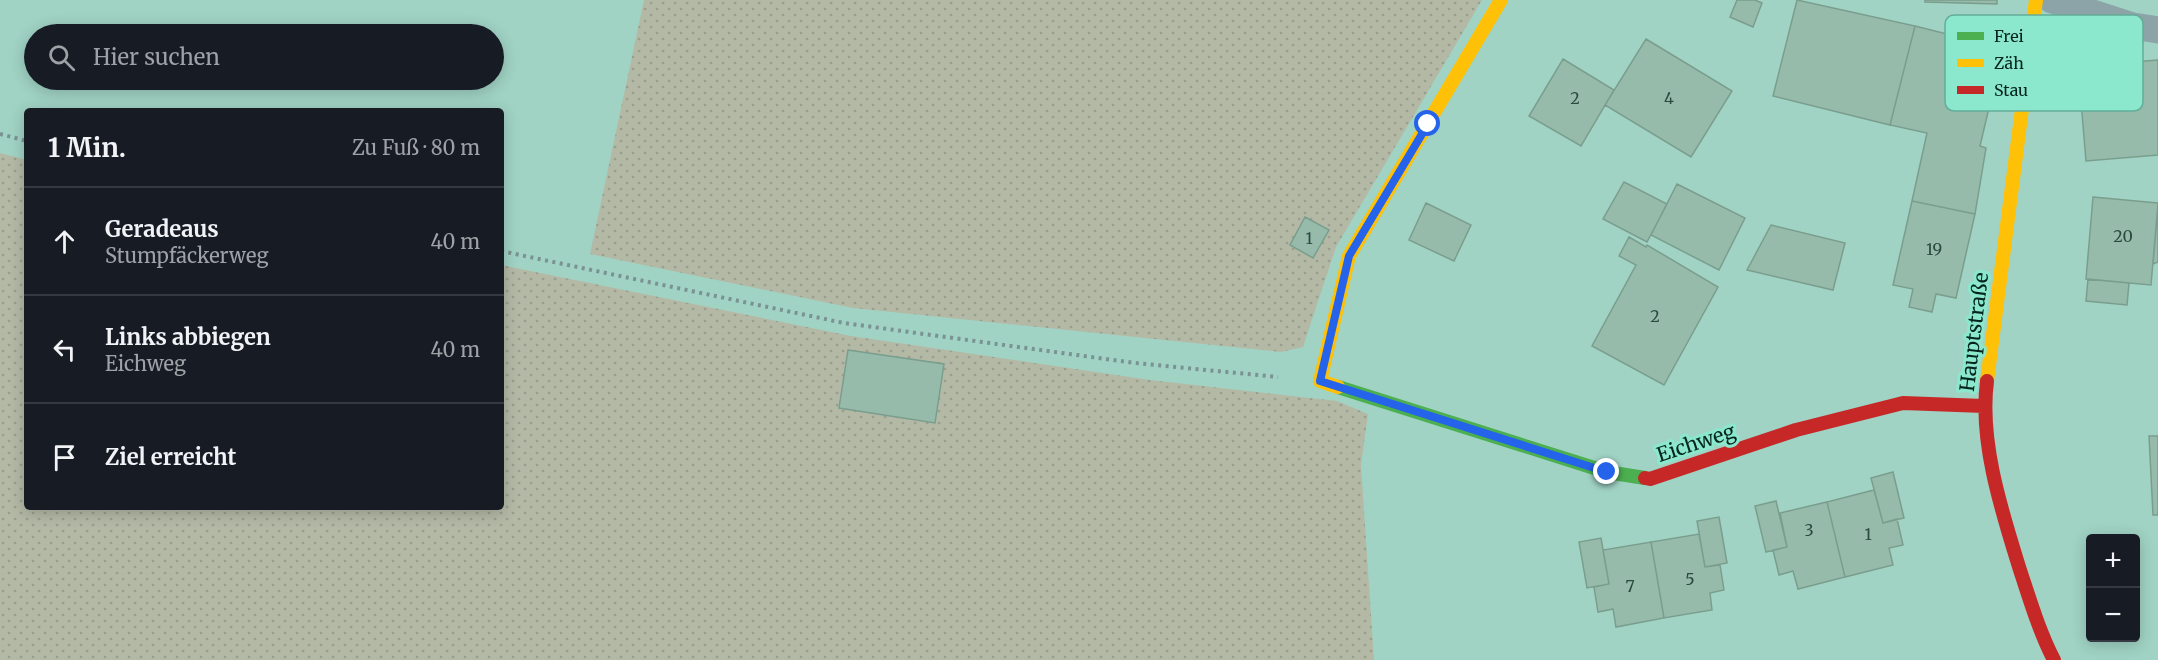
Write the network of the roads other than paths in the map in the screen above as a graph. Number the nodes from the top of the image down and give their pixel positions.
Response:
1 (1501, 0) edge
2 (2036, 0) edge
3 (2052, 0) edge
4 (2034, 15) edge
5 (2099, 15) edge
6 (2143, 28) edge
7 (2158, 30) edge
8 (2022, 111) edge
9 (1984, 406) junction
10 (2054, 660) edge

1 - 9 street, Eichweg
2 - 4 street, Hauptstraße
3 - 5 lane
6 - 7 lane
8 - 9 street, Hauptstraße
9 - 10 street, Hauptstraße

